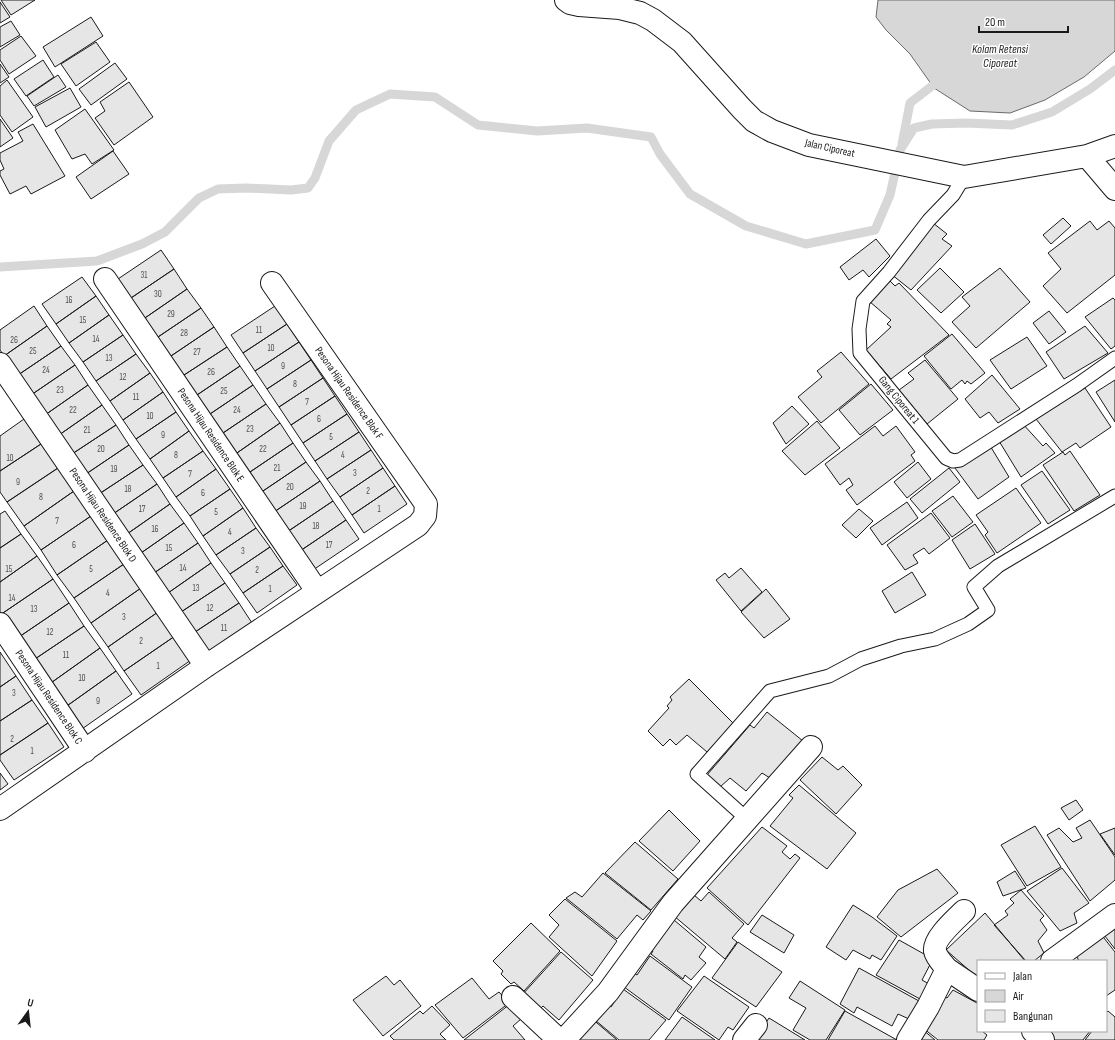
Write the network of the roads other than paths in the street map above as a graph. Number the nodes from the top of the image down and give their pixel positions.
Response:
1 (566, 0) edge
2 (1115, 146) edge
3 (1087, 156) junction
4 (964, 177) junction
5 (1115, 189) edge
6 (105, 279) dead end
7 (272, 283) dead end
8 (1115, 358) edge
9 (0, 364) edge
10 (1115, 496) edge
11 (317, 591) junction
12 (0, 624) edge
13 (206, 666) junction
14 (811, 748) dead end
15 (85, 751) junction
16 (0, 809) edge
17 (747, 820) junction
18 (964, 911) dead end
19 (1115, 915) edge
20 (1053, 960) edge
21 (947, 969) junction
22 (977, 989) edge
23 (513, 997) dead end
24 (1034, 1032) edge
25 (559, 1040) edge
26 (564, 1040) edge
27 (908, 1040) edge
28 (1043, 1040) edge

1 - 4 street, Jalan Ciporeat
2 - 3 street, Jalan Ciporeat
3 - 4 street, Jalan Ciporeat
3 - 5 street
4 - 8 lane, Gang Ciporeat 1
6 - 11 street, Pesona Hijau Residence Blok E
7 - 11 street, Pesona Hijau Residence Blok F
9 - 13 street, Pesona Hijau Residence Blok D
10 - 17 lane
11 - 13 street
12 - 15 street, Pesona Hijau Residence Blok C
13 - 15 street
14 - 17 street
15 - 16 street
17 - 26 street
18 - 21 street
19 - 20 street
21 - 22 street
21 - 27 street
23 - 25 street
24 - 28 street

